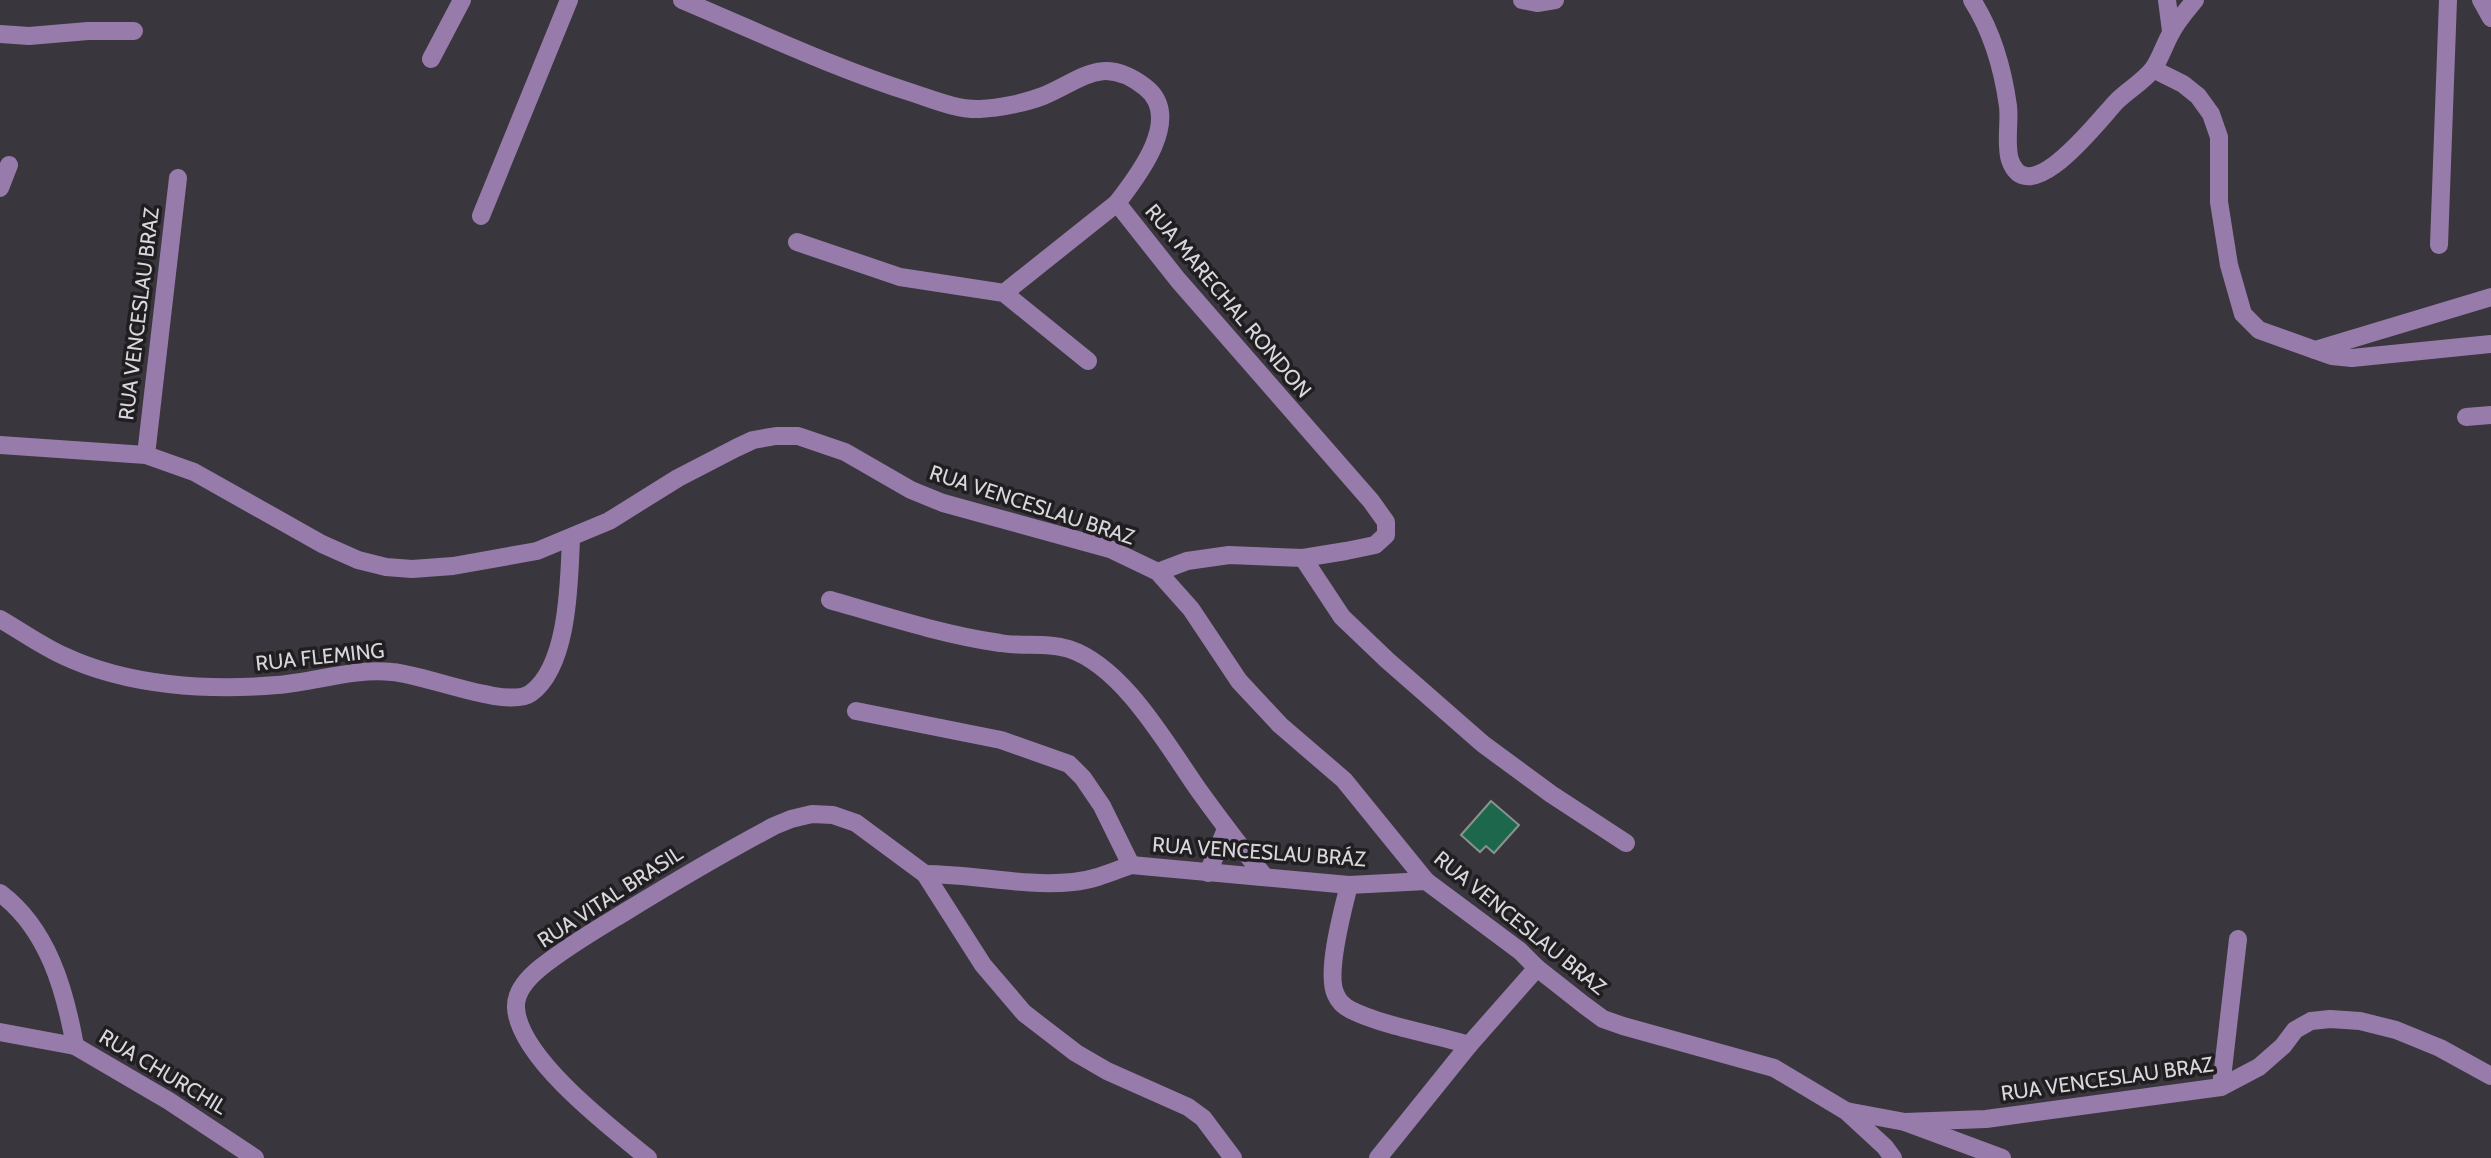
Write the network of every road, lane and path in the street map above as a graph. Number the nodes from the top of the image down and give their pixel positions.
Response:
1 (462, 0) edge
2 (569, 0) edge
3 (682, 0) edge
4 (1522, 0) edge
5 (1555, 0) edge
6 (1972, 0) edge
7 (2167, 0) edge
8 (2195, 0) edge
9 (2448, 0) edge
10 (2481, 0) edge
11 (2491, 18) edge
12 (134, 31) dead end
13 (2171, 31) junction
14 (0, 34) edge
15 (431, 59) dead end
16 (2153, 69) junction
17 (9, 165) dead end
18 (178, 178) dead end
19 (0, 188) edge
20 (1118, 203) junction
21 (481, 216) dead end
22 (797, 242) dead end
23 (2439, 245) dead end
24 (1003, 293) junction
25 (2491, 297) edge
26 (2491, 344) edge
27 (2315, 350) junction
28 (1088, 361) dead end
29 (2491, 415) edge
30 (2466, 417) dead end
31 (0, 445) edge
32 (146, 455) junction
33 (571, 538) junction
34 (1303, 558) junction
35 (1158, 572) junction
36 (830, 600) dead end
37 (0, 619) edge
38 (856, 711) dead end
39 (1226, 829) junction
40 (1626, 843) dead end
41 (1131, 865) junction
42 (1208, 873) junction
43 (925, 874) junction
44 (1265, 877) junction
45 (1426, 881) junction
46 (1349, 885) junction
47 (0, 893) edge
48 (2238, 939) dead end
49 (1537, 968) junction
50 (0, 1032) edge
51 (1469, 1045) junction
52 (75, 1046) junction
53 (2491, 1076) edge
54 (2221, 1087) junction
55 (1846, 1111) junction
56 (1905, 1122) junction
57 (255, 1158) edge
58 (648, 1158) edge
59 (1233, 1158) edge
60 (1378, 1158) edge
61 (1893, 1158) edge
62 (2002, 1158) edge

1 - 15 street
2 - 21 street
3 - 20 street, RUA MARECHAL RONDON
4 - 5 street
6 - 16 street
7 - 13 street
8 - 13 street
9 - 23 street
10 - 11 street
12 - 14 street
13 - 16 street
16 - 27 street
17 - 19 street
18 - 32 street, RUA VENCESLAU BRAZ
20 - 24 street
20 - 34 street, RUA MARECHAL RONDON
22 - 24 street
24 - 28 street
25 - 27 street
26 - 27 street
29 - 30 street
31 - 32 street, RUA VENCESLAU BRAZ
32 - 33 street, RUA VENCESLAU BRAZ
33 - 35 street, RUA VENCESLAU BRAZ
33 - 37 street, RUA FLEMING
34 - 35 street, RUA MARECHAL RONDON
34 - 40 street
35 - 45 street, RUA VENCESLAU BRAZ
36 - 39 street
38 - 41 street
39 - 42 street
39 - 44 street
41 - 42 street, RUA VENCESLAU BRÁZ
41 - 43 street
42 - 44 street, RUA VENCESLAU BRÁZ
43 - 58 street, RUA VITAL BRASIL
43 - 59 street, RUA VITAL BRASIL
44 - 46 street, RUA VENCESLAU BRÁZ
45 - 46 street, RUA VENCESLAU BRÁZ
45 - 49 street, RUA VENCESLAU BRAZ
46 - 51 street
47 - 52 street
48 - 54 street
49 - 51 street
49 - 55 street, RUA VENCESLAU BRAZ
50 - 52 street, RUA CHURCHIL
51 - 60 street
52 - 57 street, RUA CHURCHIL
53 - 54 street, RUA VENCESLAU BRAZ
54 - 56 street, RUA VENCESLAU BRAZ
55 - 56 street, RUA VENCESLAU BRAZ
55 - 61 street, RUA VENCESLAU BRAZ
56 - 62 street, RUA VENCESLAU BRAZ

